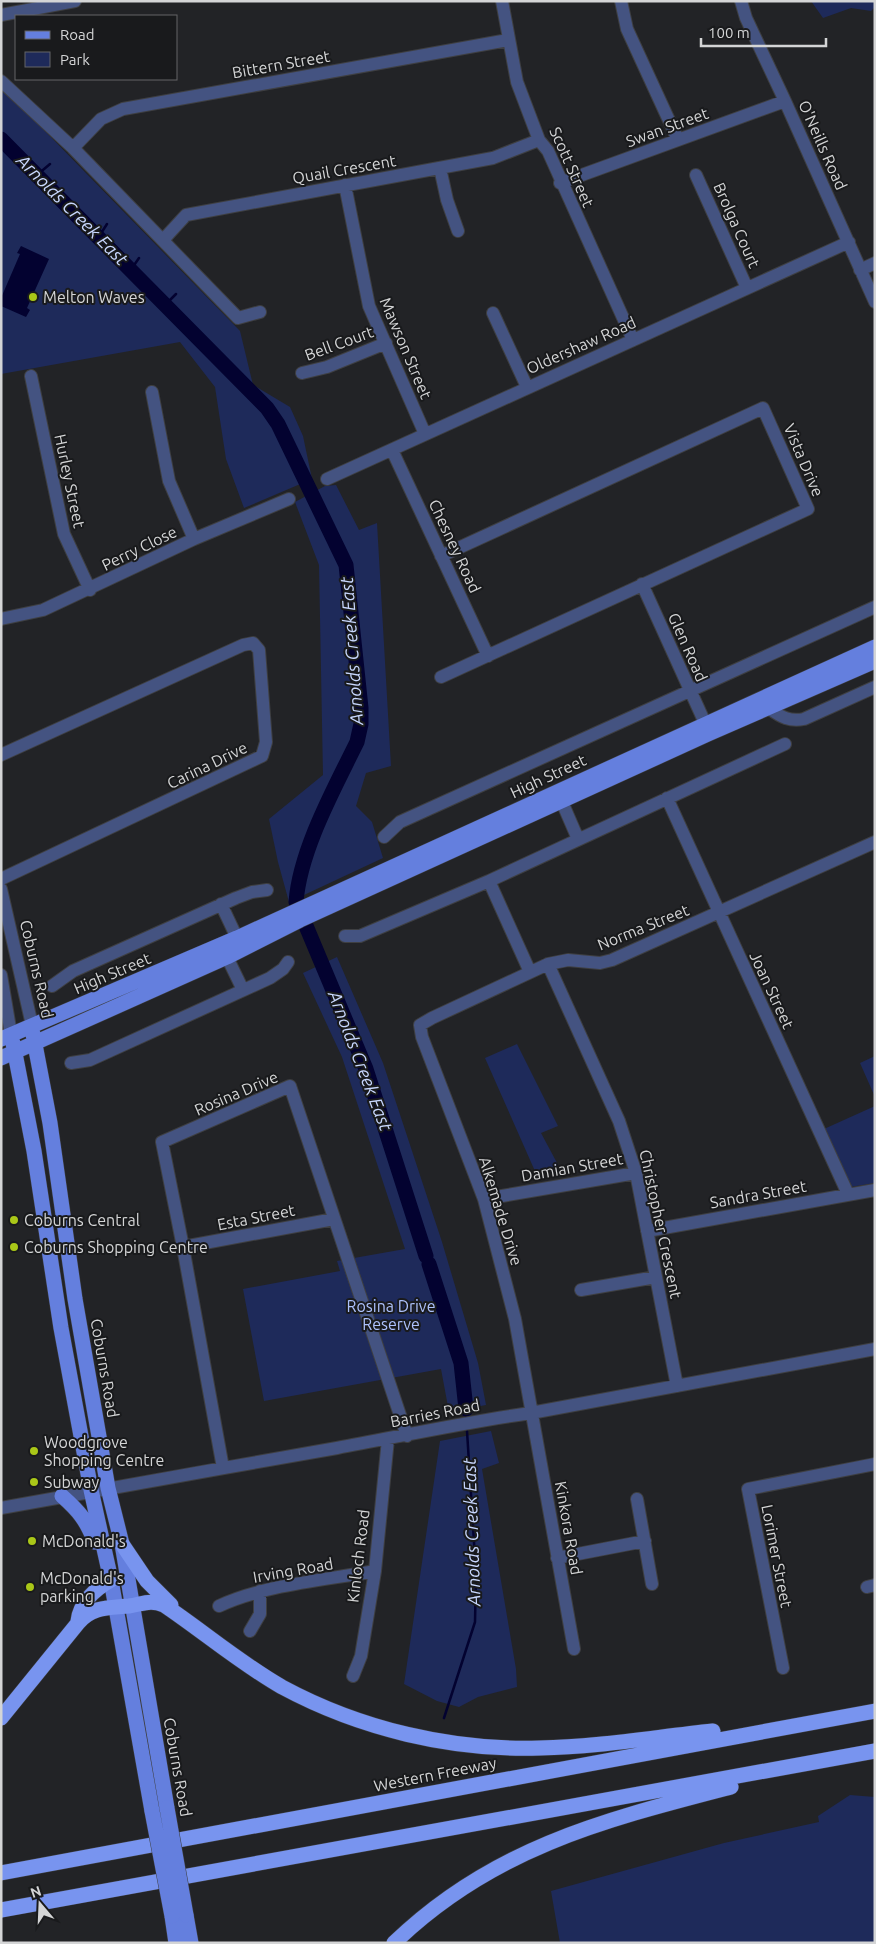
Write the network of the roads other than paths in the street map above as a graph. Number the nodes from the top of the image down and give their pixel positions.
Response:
1 (75, 1) edge
2 (502, 1) edge
3 (621, 1) edge
4 (741, 1) edge
5 (1, 15) edge
6 (508, 40) junction
7 (1, 81) edge
8 (785, 101) junction
9 (539, 140) junction
10 (678, 140) junction
11 (73, 148) junction
12 (440, 168) junction
13 (696, 175) dead end
14 (560, 183) junction
15 (345, 185) junction
16 (458, 231) dead end
17 (163, 240) junction
18 (848, 242) junction
19 (875, 263) edge
20 (860, 270) junction
21 (747, 288) junction
22 (875, 302) edge
23 (260, 312) dead end
24 (493, 313) dead end
25 (633, 340) junction
26 (386, 343) junction
27 (302, 373) dead end
28 (31, 376) dead end
29 (527, 387) junction
30 (152, 392) dead end
31 (425, 434) junction
32 (392, 450) junction
33 (327, 479) dead end
34 (289, 499) dead end
35 (194, 539) junction
36 (441, 556) junction
37 (642, 584) junction
38 (90, 590) junction
39 (875, 607) edge
40 (1, 619) edge
41 (875, 647) edge
42 (488, 656) junction
43 (875, 661) edge
44 (440, 677) dead end
45 (875, 687) edge
46 (690, 690) junction
47 (770, 709) junction
48 (707, 729) junction
49 (785, 744) dead end
50 (1, 755) edge
51 (558, 797) junction
52 (667, 798) junction
53 (384, 837) dead end
54 (578, 839) junction
55 (875, 842) edge
56 (1, 879) edge
57 (489, 881) junction
58 (1, 889) edge
59 (267, 890) dead end
60 (222, 904) junction
61 (719, 912) junction
62 (345, 936) dead end
63 (239, 944) junction
64 (224, 951) junction
65 (288, 962) dead end
66 (548, 964) junction
67 (530, 972) junction
68 (1, 975) edge
69 (52, 986) dead end
70 (243, 990) junction
71 (32, 1025) junction
72 (420, 1025) joint
73 (6, 1036) edge
74 (34, 1043) junction
75 (8, 1055) edge
76 (71, 1063) dead end
77 (636, 1173) junction
78 (875, 1190) edge
79 (848, 1194) junction
80 (484, 1199) junction
81 (334, 1219) junction
82 (647, 1231) junction
83 (183, 1247) junction
84 (656, 1277) junction
85 (581, 1290) dead end
86 (80, 1323) junction
87 (61, 1324) junction
88 (875, 1349) edge
89 (676, 1386) junction
90 (531, 1413) junction
91 (407, 1436) junction
92 (388, 1439) junction
93 (875, 1464) edge
94 (223, 1468) junction
95 (108, 1488) junction
96 (91, 1490) junction
97 (62, 1496) junction
98 (637, 1499) dead end
99 (1, 1508) edge
100 (645, 1541) junction
101 (122, 1544) junction
102 (106, 1557) junction
103 (557, 1558) junction
104 (375, 1571) junction
105 (111, 1580) junction
106 (652, 1584) dead end
107 (260, 1591) junction
108 (132, 1606) junction
109 (219, 1606) dead end
110 (115, 1607) junction
111 (185, 1619) junction
112 (78, 1623) junction
113 (250, 1631) dead end
114 (574, 1649) dead end
115 (783, 1668) dead end
116 (353, 1676) dead end
117 (875, 1711) edge
118 (1, 1718) edge
119 (784, 1727) junction
120 (875, 1751) edge
121 (847, 1756) junction
122 (1, 1873) edge
123 (1, 1910) edge
124 (179, 1916) junction
125 (176, 1943) edge
126 (191, 1943) edge
127 (394, 1943) edge

1 - 5 street
2 - 6 street, Scott Street
3 - 10 street
4 - 8 street, O'Neills Road
6 - 9 street, Scott Street
6 - 11 street, Bittern Street
7 - 11 street
8 - 10 street, Swan Street
8 - 18 street, O'Neills Road
9 - 12 street, Quail Crescent
9 - 14 street, Scott Street
10 - 14 street, Swan Street
11 - 17 street
12 - 15 street, Quail Crescent
12 - 16 street
13 - 21 street, Brolga Court
14 - 25 street, Scott Street
15 - 17 street, Quail Crescent
15 - 26 street, Mawson Street
17 - 23 street
18 - 20 street, O'Neills Road
18 - 21 street, Oldershaw Road
19 - 20 street
20 - 22 street, O'Neills Road
21 - 25 street, Oldershaw Road
24 - 29 street
25 - 29 street, Oldershaw Road
26 - 27 street, Bell Court
26 - 31 street, Mawson Street
28 - 38 street, Hurley Street
29 - 31 street, Oldershaw Road
30 - 35 street
31 - 32 street, Oldershaw Road
32 - 33 street, Oldershaw Road
32 - 36 street, Chesney Road
34 - 35 street, Perry Close
35 - 38 street, Perry Close
36 - 37 street, Vista Drive
36 - 42 street, Chesney Road
37 - 42 street, Vista Drive
37 - 46 street, Glen Road
38 - 40 street, Perry Close
39 - 46 street, High Street
41 - 48 main road, High Street
42 - 44 street, Vista Drive
43 - 47 main road, High Street
45 - 47 street
46 - 48 street, Glen Road
46 - 53 street, High Street
47 - 48 main road, High Street
48 - 51 main road, High Street
49 - 52 street
50 - 56 street, Carina Drive
51 - 54 street, High Street
51 - 63 main road, High Street
52 - 54 street
52 - 61 street, Joan Street
54 - 57 street
55 - 61 street, Norma Street
57 - 62 street
57 - 67 street
58 - 71 street, Coburns Road
59 - 60 street, High Street
60 - 63 street
60 - 69 street, High Street
61 - 66 street, Norma Street
61 - 79 street, Joan Street
63 - 64 main road, High Street
64 - 70 street
64 - 71 main road, High Street
64 - 74 main road, High Street
65 - 70 street
66 - 67 street, Norma Street
66 - 77 street, Christopher Crescent
67 - 72 street, Norma Street
68 - 73 street, Coburns Road
70 - 76 street
71 - 73 main road, High Street
71 - 74 main road, Coburns Road
72 - 80 street, Alkemade Drive
73 - 75 main road, Coburns Road
74 - 75 main road, High Street
74 - 86 main road, Coburns Road
75 - 87 main road, Coburns Road
77 - 80 street, Damian Street
77 - 82 street, Christopher Crescent
78 - 79 street, Sandra Street
79 - 82 street, Sandra Street
80 - 90 street, Alkemade Drive
81 - 83 street, Esta Street
81 - 83 street, Rosina Drive
81 - 91 street, Rosina Drive
82 - 84 street, Christopher Crescent
83 - 94 street, Rosina Drive
84 - 85 street
84 - 89 street, Christopher Crescent
86 - 87 main road
86 - 95 main road, Coburns Road
87 - 96 main road, Coburns Road
88 - 89 street, Barries Road
89 - 90 street, Barries Road
90 - 91 street, Barries Road
90 - 103 street, Kinkora Road
91 - 92 street, Barries Road
92 - 94 street, Barries Road
92 - 104 street, Kinloch Road
93 - 115 street, Lorimer Street
94 - 95 street, Barries Road
95 - 96 street, Barries Road
95 - 101 main road, Coburns Road
96 - 97 street, Barries Road
96 - 102 main road, Coburns Road
97 - 99 street, Barries Road
97 - 102 main road
98 - 100 street
100 - 103 street
100 - 106 street
101 - 108 main road, Coburns Road
101 - 111 highway
102 - 105 main road, Coburns Road
103 - 114 street, Kinkora Road
104 - 107 street, Irving Road
104 - 116 street, Kinloch Road
105 - 110 main road, Coburns Road
105 - 112 highway
107 - 109 street, Irving Road
107 - 113 street
108 - 110 highway
108 - 111 highway
108 - 124 main road, Coburns Road, bridge
110 - 112 highway
110 - 124 main road, Coburns Road, bridge
111 - 119 highway
112 - 118 highway
117 - 119 highway, Western Freeway
119 - 122 highway, Western Freeway
120 - 121 highway
121 - 123 highway
121 - 127 highway
124 - 125 main road, Coburns Road
124 - 126 main road, Coburns Road

